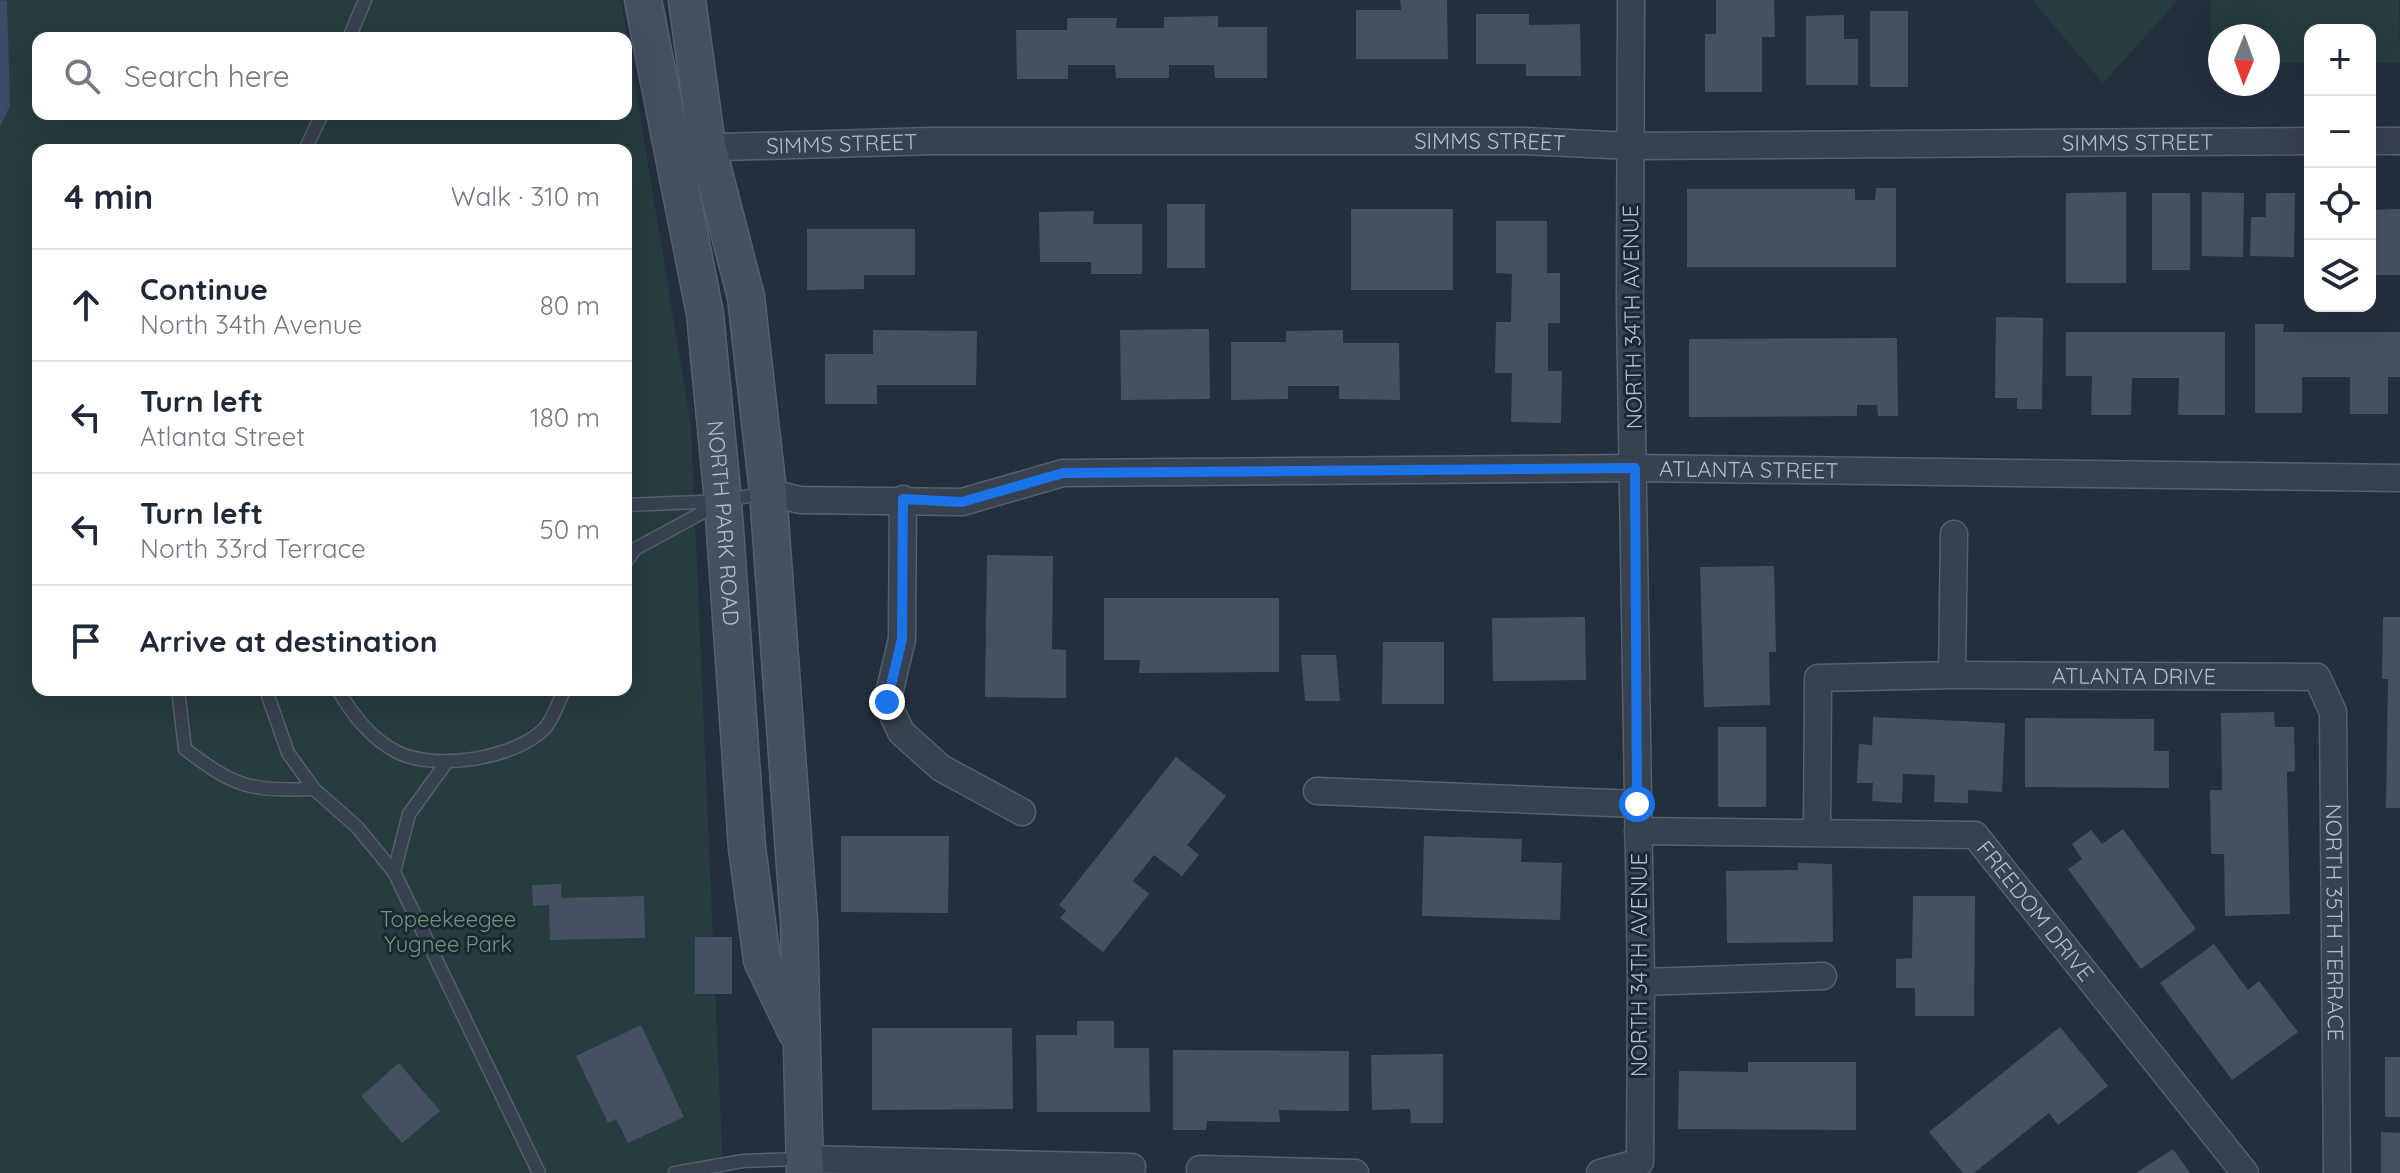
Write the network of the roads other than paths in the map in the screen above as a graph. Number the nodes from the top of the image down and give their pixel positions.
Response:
1 (365, 0) edge
2 (643, 0) edge
3 (687, 0) edge
4 (1631, 0) edge
5 (352, 32) edge
6 (319, 120) edge
7 (2304, 141) edge
8 (2376, 141) edge
9 (2400, 141) edge
10 (308, 144) edge
11 (707, 146) junction
12 (1631, 146) junction
13 (671, 151) junction
14 (1635, 468) junction
15 (2400, 478) edge
16 (768, 492) junction
17 (903, 499) junction
18 (723, 501) junction
19 (632, 505) edge
20 (1954, 534) dead end
21 (632, 553) edge
22 (1952, 675) junction
23 (2317, 677) joint
24 (179, 696) edge
25 (268, 696) edge
26 (342, 696) edge
27 (561, 696) edge
28 (446, 763) junction
29 (314, 789) junction
30 (1317, 791) dead end
31 (1637, 804) junction
32 (1022, 812) dead end
33 (1638, 831) junction
34 (1817, 833) junction
35 (394, 872) junction
36 (1823, 976) dead end
37 (1641, 982) junction
38 (802, 1043) junction
39 (805, 1166) edge
40 (1132, 1167) dead end
41 (1640, 1167) edge
42 (1200, 1169) dead end
43 (539, 1173) edge
44 (675, 1173) edge
45 (1355, 1173) edge
46 (1600, 1173) edge
47 (2245, 1173) edge
48 (2337, 1173) edge

1 - 5 lane
2 - 13 street, NORTH PARK ROAD
3 - 11 street, NORTH PARK ROAD
4 - 12 street, NORTH 34TH AVENUE
6 - 10 lane
7 - 12 street, SIMMS STREET
8 - 9 street
11 - 12 street, SIMMS STREET
11 - 13 street, SIMMS STREET
11 - 16 street, NORTH PARK ROAD
12 - 14 street, NORTH 34TH AVENUE
13 - 18 street, NORTH PARK ROAD
14 - 15 street, ATLANTA STREET
14 - 17 street, ATLANTA STREET
14 - 31 street, NORTH 34TH AVENUE
16 - 17 street, ATLANTA STREET
16 - 18 lane
16 - 38 street, NORTH PARK ROAD
17 - 32 street
18 - 19 lane
18 - 21 lane
18 - 38 street, NORTH PARK ROAD
20 - 22 street
22 - 23 street, ATLANTA DRIVE
22 - 34 street, ATLANTA DRIVE
23 - 48 street, NORTH 35TH TERRACE
24 - 29 lane
25 - 29 lane
26 - 28 lane
27 - 28 lane
28 - 35 lane
29 - 35 lane
30 - 31 street
31 - 33 street, NORTH 34TH AVENUE
33 - 34 street, FREEDOM DRIVE
33 - 37 street, NORTH 34TH AVENUE
34 - 47 street, FREEDOM DRIVE
35 - 43 lane
36 - 37 street
37 - 41 street, NORTH 34TH AVENUE
38 - 39 street, NORTH PARK ROAD
39 - 40 street
39 - 44 lane
41 - 46 street
42 - 45 street

